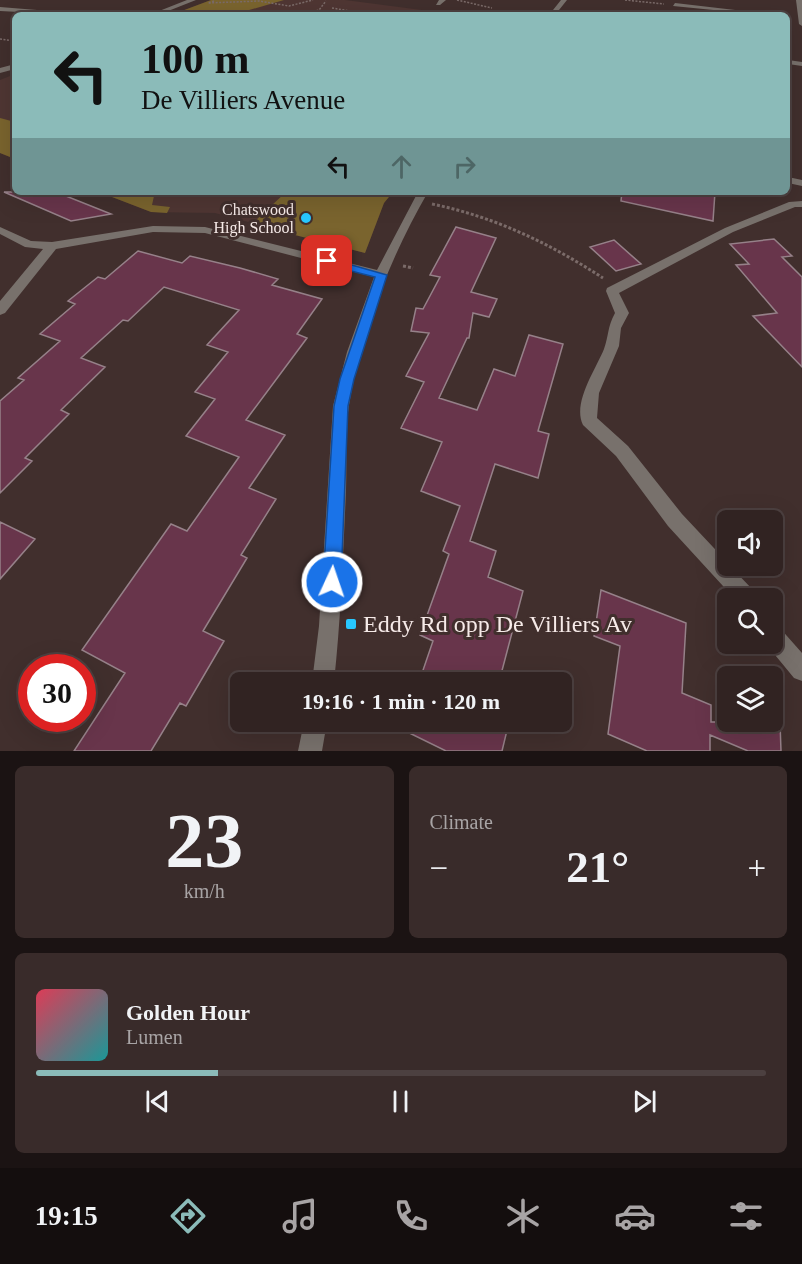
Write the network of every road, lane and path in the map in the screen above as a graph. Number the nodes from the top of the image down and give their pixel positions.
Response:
1 (193, 0) edge
2 (211, 0) edge
3 (314, 0) edge
4 (454, 0) edge
5 (564, 0) edge
6 (625, 0) edge
7 (799, 0) edge
8 (320, 1) edge
9 (326, 1) edge
10 (667, 1) edge
11 (675, 2) edge
12 (332, 8) dead end
13 (492, 8) dead end
14 (0, 9) edge
15 (37, 12) edge
16 (161, 12) edge
17 (313, 12) edge
18 (356, 12) edge
19 (554, 12) edge
20 (741, 12) edge
21 (792, 19) dead end
22 (802, 21) edge
23 (420, 196) edge
24 (802, 204) edge
25 (0, 230) edge
26 (52, 246) junction
27 (381, 275) junction
28 (612, 291) junction
29 (0, 310) edge
30 (738, 588) edge
31 (783, 647) edge
32 (802, 670) edge
33 (324, 672) edge
34 (314, 732) edge
35 (310, 751) edge

1 - 16 street
2 - 3 path
3 - 8 path
4 - 13 path
5 - 19 street
6 - 10 path
7 - 22 street
9 - 17 path
11 - 20 street
12 - 18 path
14 - 15 street
21 - 22 street
23 - 27 street
23 - 28 path
24 - 28 street
25 - 26 street
26 - 27 street
26 - 29 street
27 - 33 street
28 - 30 street
31 - 32 street
34 - 35 street

